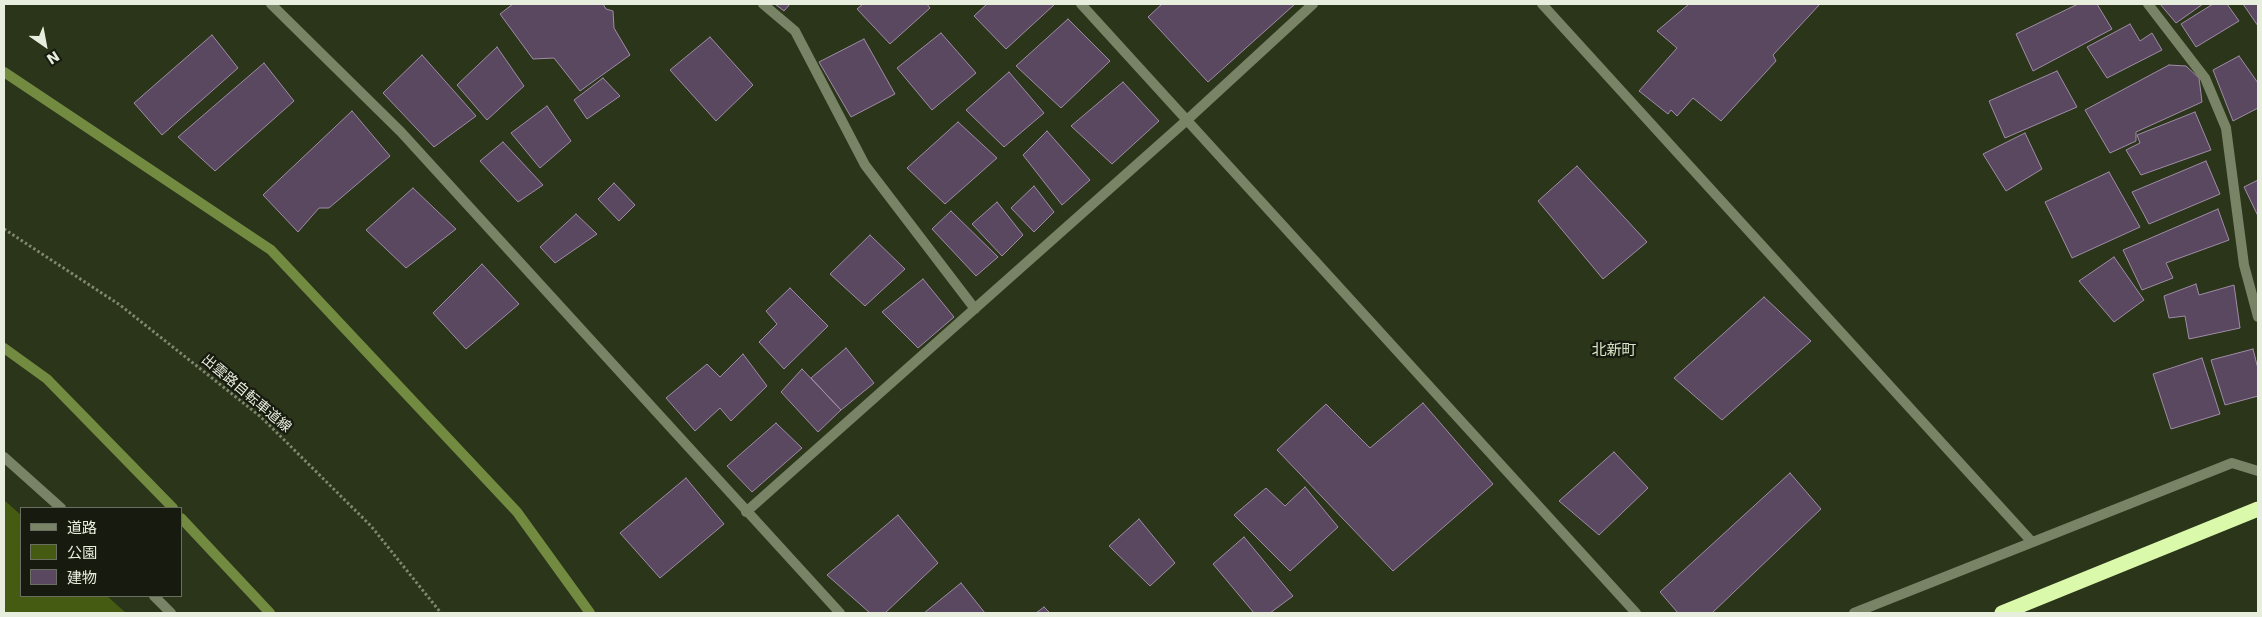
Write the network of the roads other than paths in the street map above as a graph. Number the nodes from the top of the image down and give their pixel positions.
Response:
1 (271, 4) edge
2 (762, 4) edge
3 (1081, 4) edge
4 (1313, 4) edge
5 (1542, 4) edge
6 (2148, 4) edge
7 (1187, 120) junction
8 (976, 309) junction
9 (2258, 317) edge
10 (4, 457) edge
11 (2258, 471) edge
12 (60, 507) edge
13 (2258, 509) edge
14 (746, 512) junction
15 (2032, 542) junction
16 (155, 597) edge
17 (170, 613) edge
18 (840, 613) edge
19 (1636, 613) edge
20 (1854, 613) edge
21 (2002, 613) edge

1 - 14 street
2 - 8 street
3 - 7 street
4 - 7 street
5 - 15 street
6 - 9 street
7 - 8 street
7 - 19 street
8 - 14 street
10 - 12 street
11 - 15 street
13 - 21 highway
14 - 18 street
15 - 20 street
16 - 17 street

